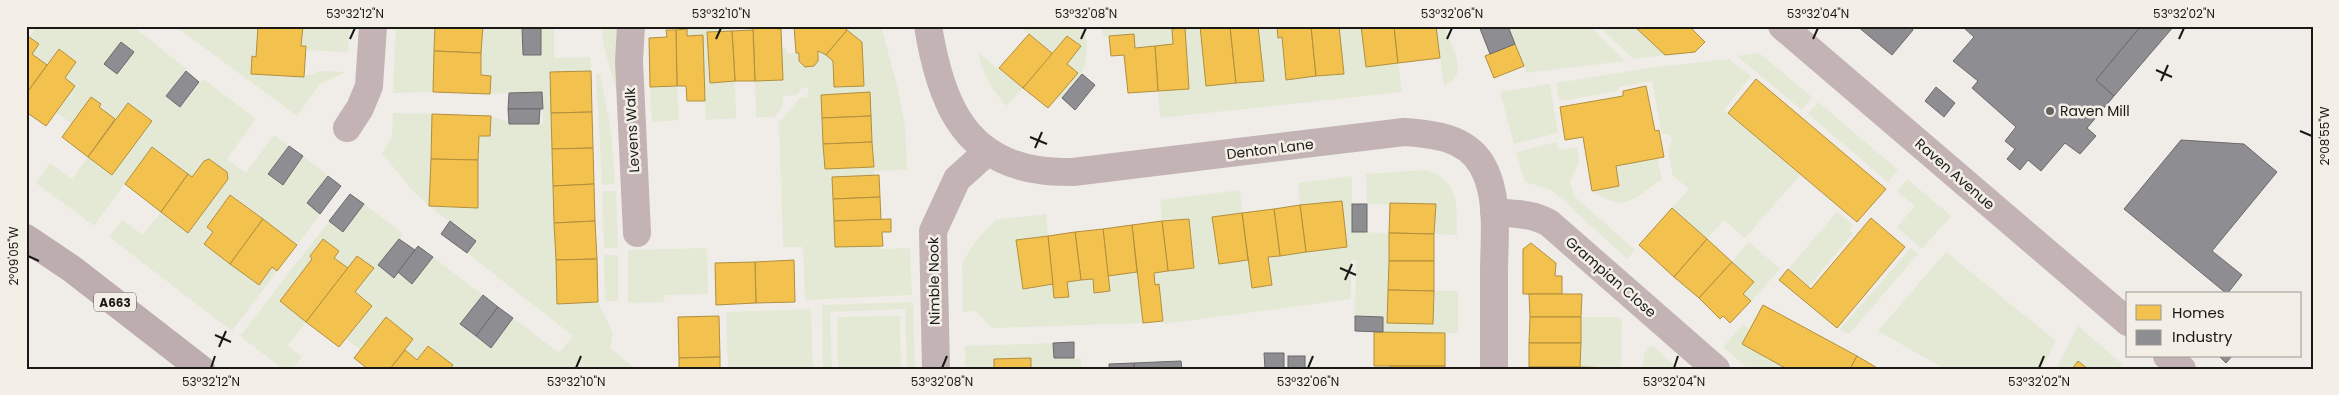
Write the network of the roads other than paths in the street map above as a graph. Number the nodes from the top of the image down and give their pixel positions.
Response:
1 (373, 26) edge
2 (631, 26) edge
3 (928, 26) edge
4 (1782, 26) edge
5 (347, 128) dead end
6 (987, 152) junction
7 (1494, 212) junction
8 (637, 233) dead end
9 (26, 238) edge
10 (2126, 320) edge
11 (2170, 358) edge
12 (201, 369) edge
13 (936, 369) edge
14 (1494, 369) edge
15 (1716, 369) edge
16 (2182, 369) edge

1 - 5 street
2 - 8 street, Levens Walk
3 - 6 street, Denton Lane
4 - 10 street, Raven Avenue
6 - 7 street, Denton Lane
6 - 13 street, Nimble Nook
7 - 14 street, Denton Lane
7 - 15 street, Grampian Close
9 - 12 highway, A663
11 - 16 street

